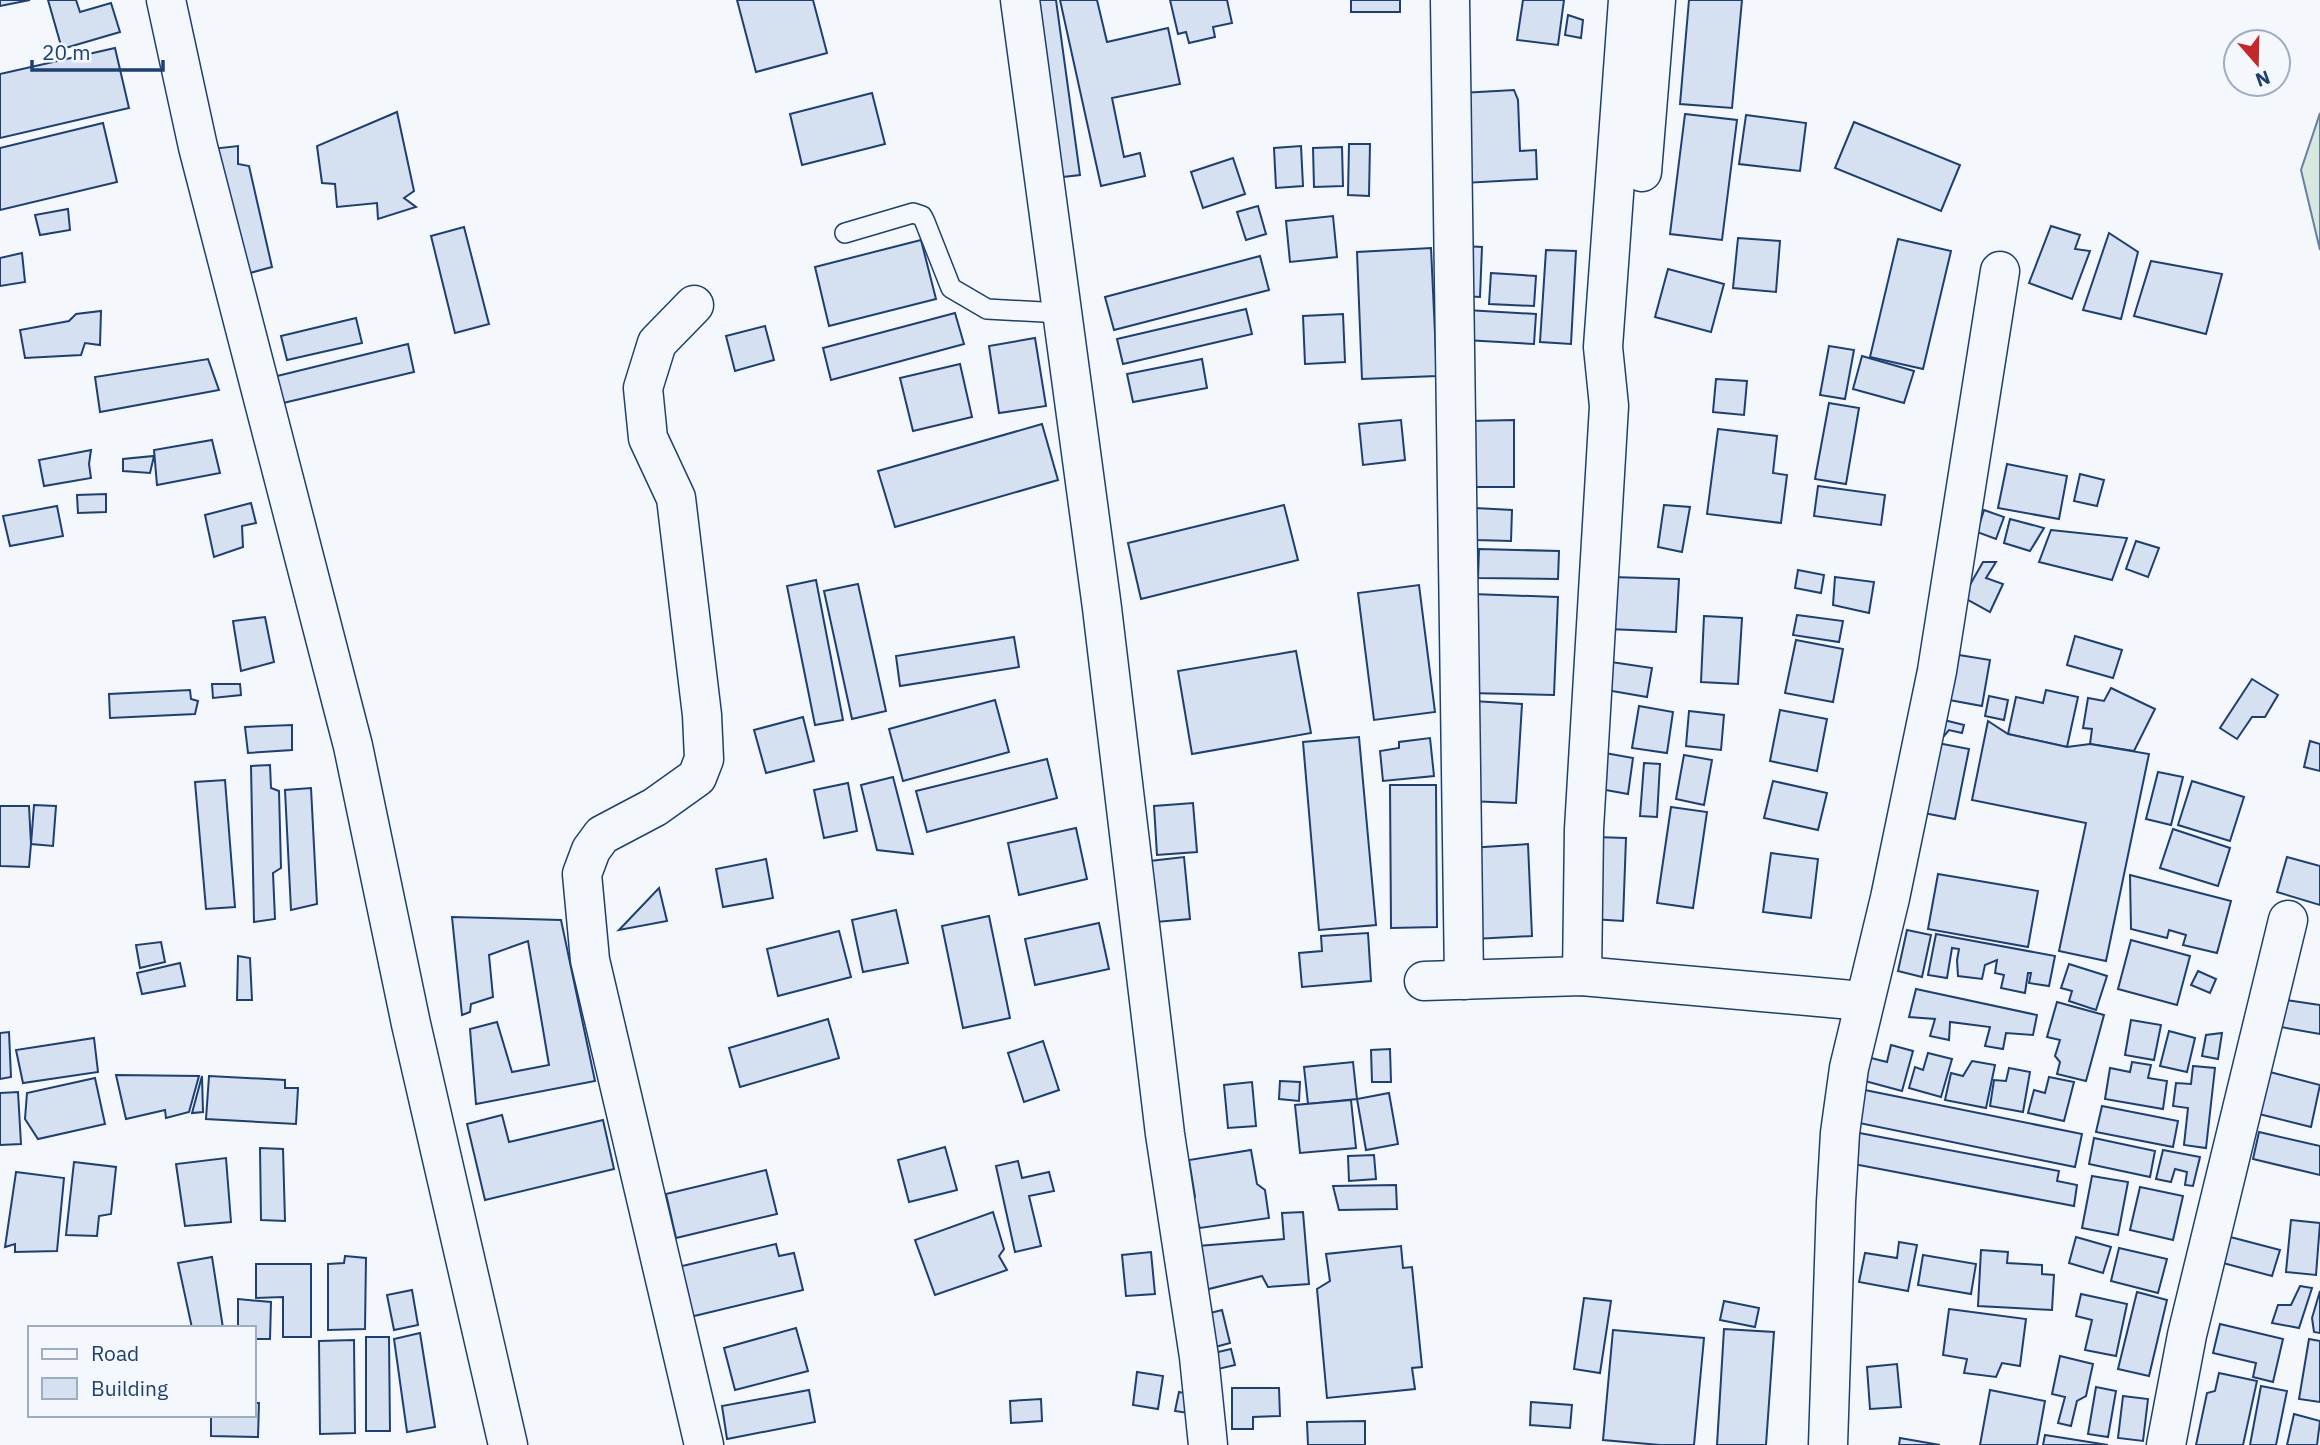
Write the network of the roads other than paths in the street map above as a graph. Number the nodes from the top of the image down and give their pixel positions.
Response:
1 (166, 0) edge
2 (1020, 0) edge
3 (1450, 0) edge
4 (1628, 0) edge
5 (1656, 0) edge
6 (845, 233) dead end
7 (2000, 271) dead end
8 (694, 305) dead end
9 (1061, 313) junction
10 (1609, 406) junction
11 (2288, 920) dead end
12 (1582, 976) junction
13 (1464, 980) junction
14 (1424, 981) dead end
15 (1863, 1001) junction
16 (508, 1445) edge
17 (704, 1445) edge
18 (1208, 1445) edge
19 (1828, 1445) edge
20 (2166, 1445) edge

1 - 16 street
2 - 9 street
3 - 13 street
4 - 10 street
5 - 10 street
6 - 9 lane
7 - 15 street
8 - 17 street
9 - 18 street
10 - 12 street
11 - 20 street
12 - 13 street
12 - 15 street
13 - 14 street
15 - 19 street

